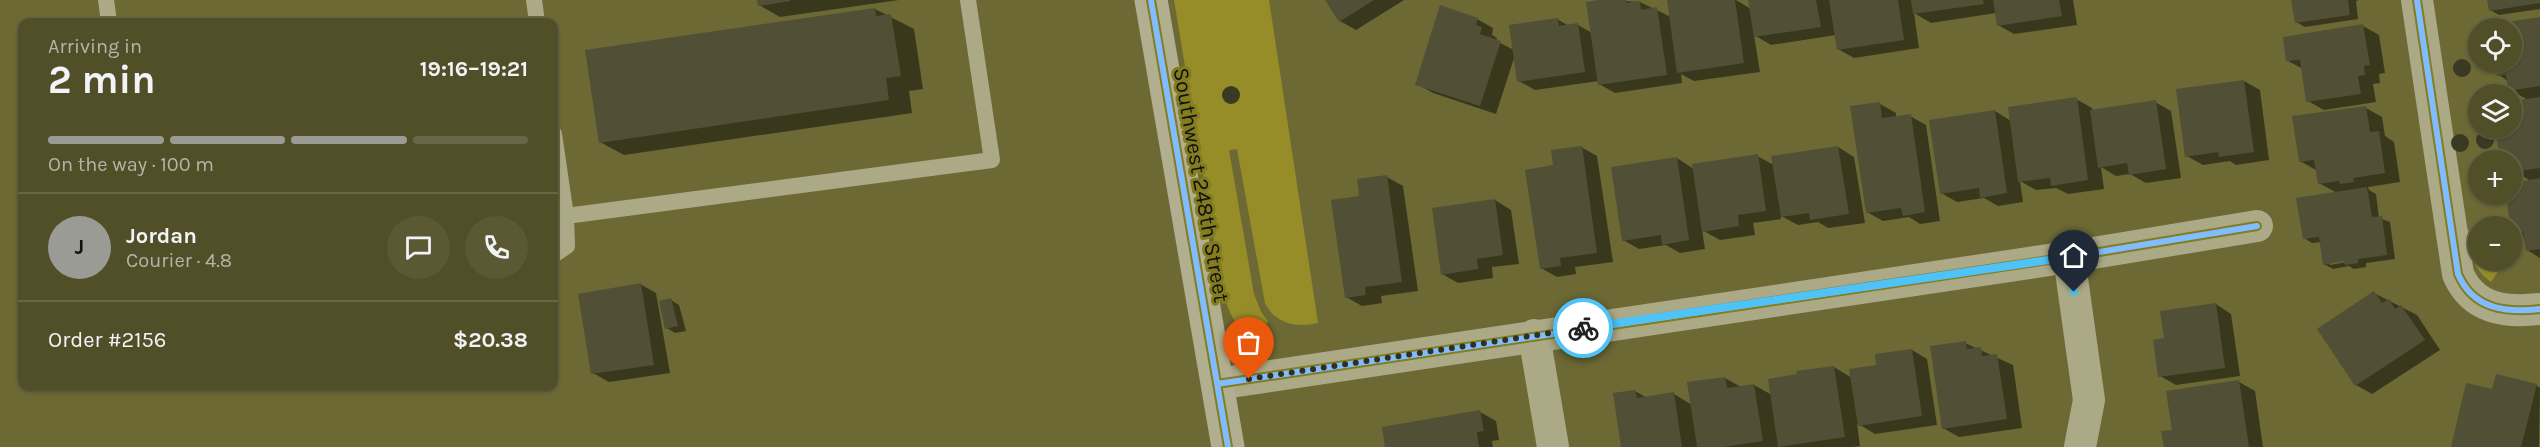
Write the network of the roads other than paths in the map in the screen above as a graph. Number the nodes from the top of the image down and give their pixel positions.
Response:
1 (106, 0) edge
2 (534, 0) edge
3 (968, 0) edge
4 (1151, 0) edge
5 (2417, 0) edge
6 (108, 18) edge
7 (536, 18) edge
8 (558, 161) edge
9 (566, 216) junction
10 (2257, 226) dead end
11 (558, 252) edge
12 (2069, 257) junction
13 (2540, 309) edge
14 (1534, 335) junction
15 (1217, 384) junction
16 (1228, 447) edge
17 (1553, 447) edge
18 (2080, 447) edge

1 - 6 lane
2 - 7 lane
3 - 9 lane
4 - 15 street, Southwest 248th Street
5 - 13 street
8 - 9 lane
9 - 11 lane
10 - 12 street
12 - 14 street
12 - 18 street
14 - 15 street
14 - 17 street
15 - 16 street, Southwest 248th Street

